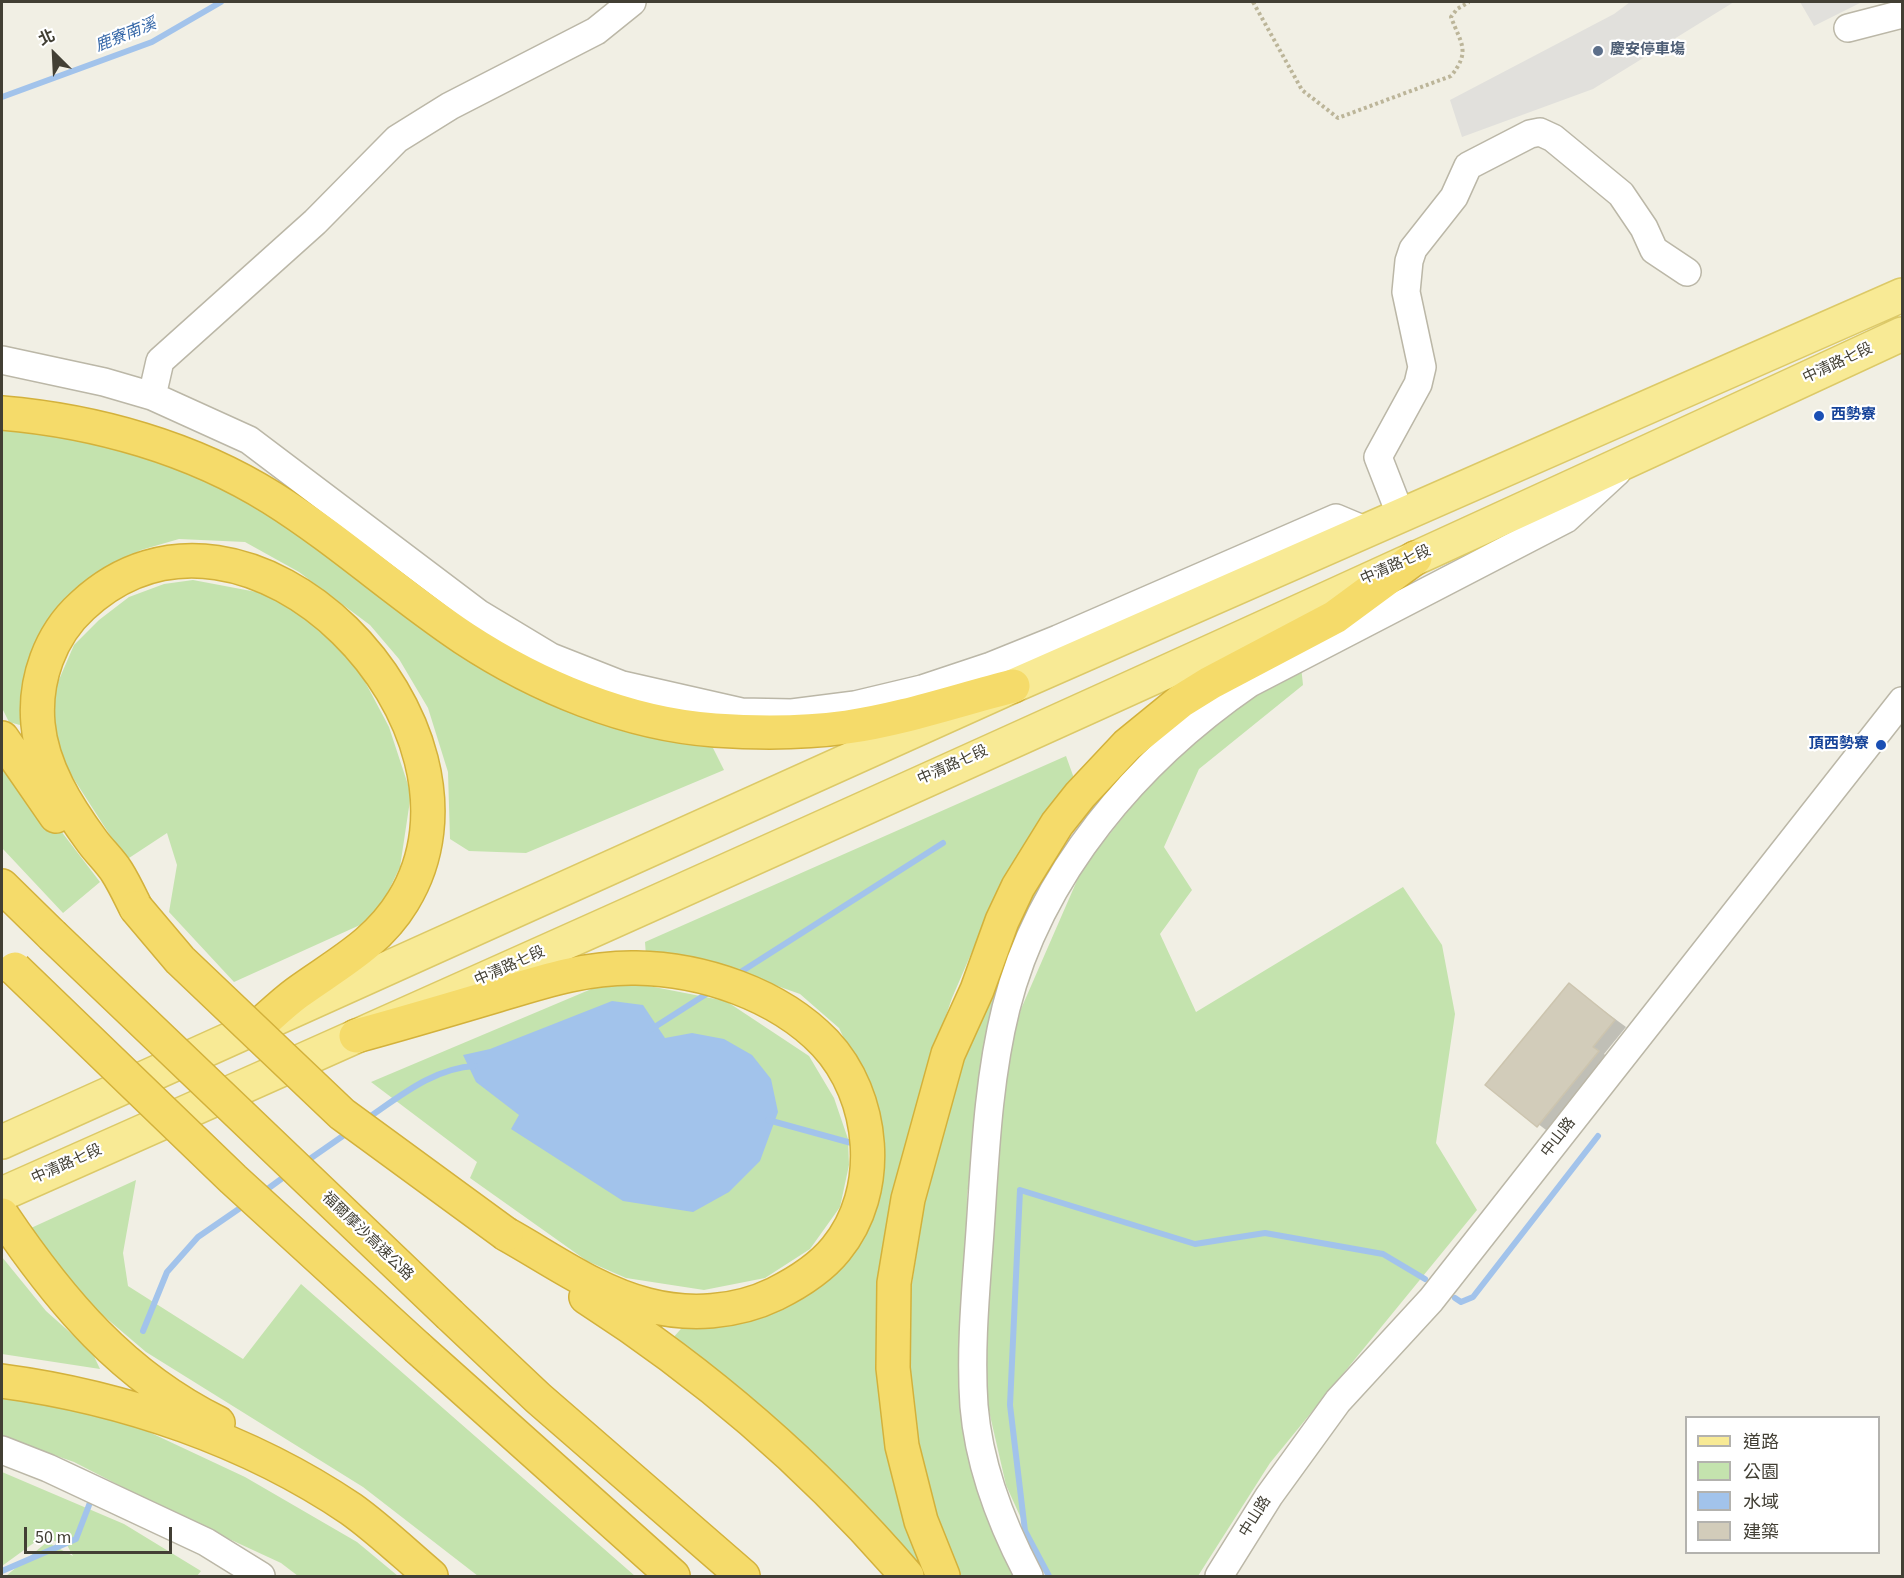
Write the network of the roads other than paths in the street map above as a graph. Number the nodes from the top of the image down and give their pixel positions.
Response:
1 (632, 2) edge
2 (1902, 14) edge
3 (1848, 28) dead end
4 (1687, 272) dead end
5 (1902, 295) edge
6 (1902, 334) edge
7 (2, 360) edge
8 (152, 396) junction
9 (2, 413) edge
10 (1629, 461) junction
11 (1401, 516) junction
12 (1367, 531) junction
13 (1415, 558) junction
14 (1013, 686) junction
15 (1902, 701) edge
16 (2, 738) edge
17 (2, 885) edge
18 (135, 908) junction
19 (8, 962) edge
20 (254, 1030) junction
21 (356, 1036) junction
22 (2, 1142) edge
23 (2, 1194) edge
24 (2, 1215) edge
25 (506, 1234) junction
26 (2, 1381) edge
27 (2, 1450) edge
28 (282, 1468) junction
29 (261, 1576) edge
30 (432, 1576) edge
31 (673, 1576) edge
32 (743, 1576) edge
33 (907, 1576) edge
34 (943, 1576) edge
35 (1029, 1576) edge
36 (1220, 1576) edge

1 - 8 street
2 - 3 street
4 - 11 street
5 - 11 main road
6 - 10 main road, 中清路七段
7 - 8 street
8 - 12 street
9 - 14 highway
10 - 13 main road, 中清路七段
10 - 35 street
11 - 12 main road
12 - 14 main road
13 - 21 main road, 中清路七段
13 - 34 highway
14 - 20 main road
15 - 36 street, 中山路
16 - 18 highway
17 - 32 highway, 福爾摩沙高速公路, bridge
18 - 20 highway
18 - 25 highway, bridge
19 - 31 highway, bridge
20 - 22 main road
21 - 23 main road, 中清路七段
21 - 25 highway
24 - 28 highway
25 - 33 highway
26 - 28 highway
27 - 29 street
28 - 30 highway

